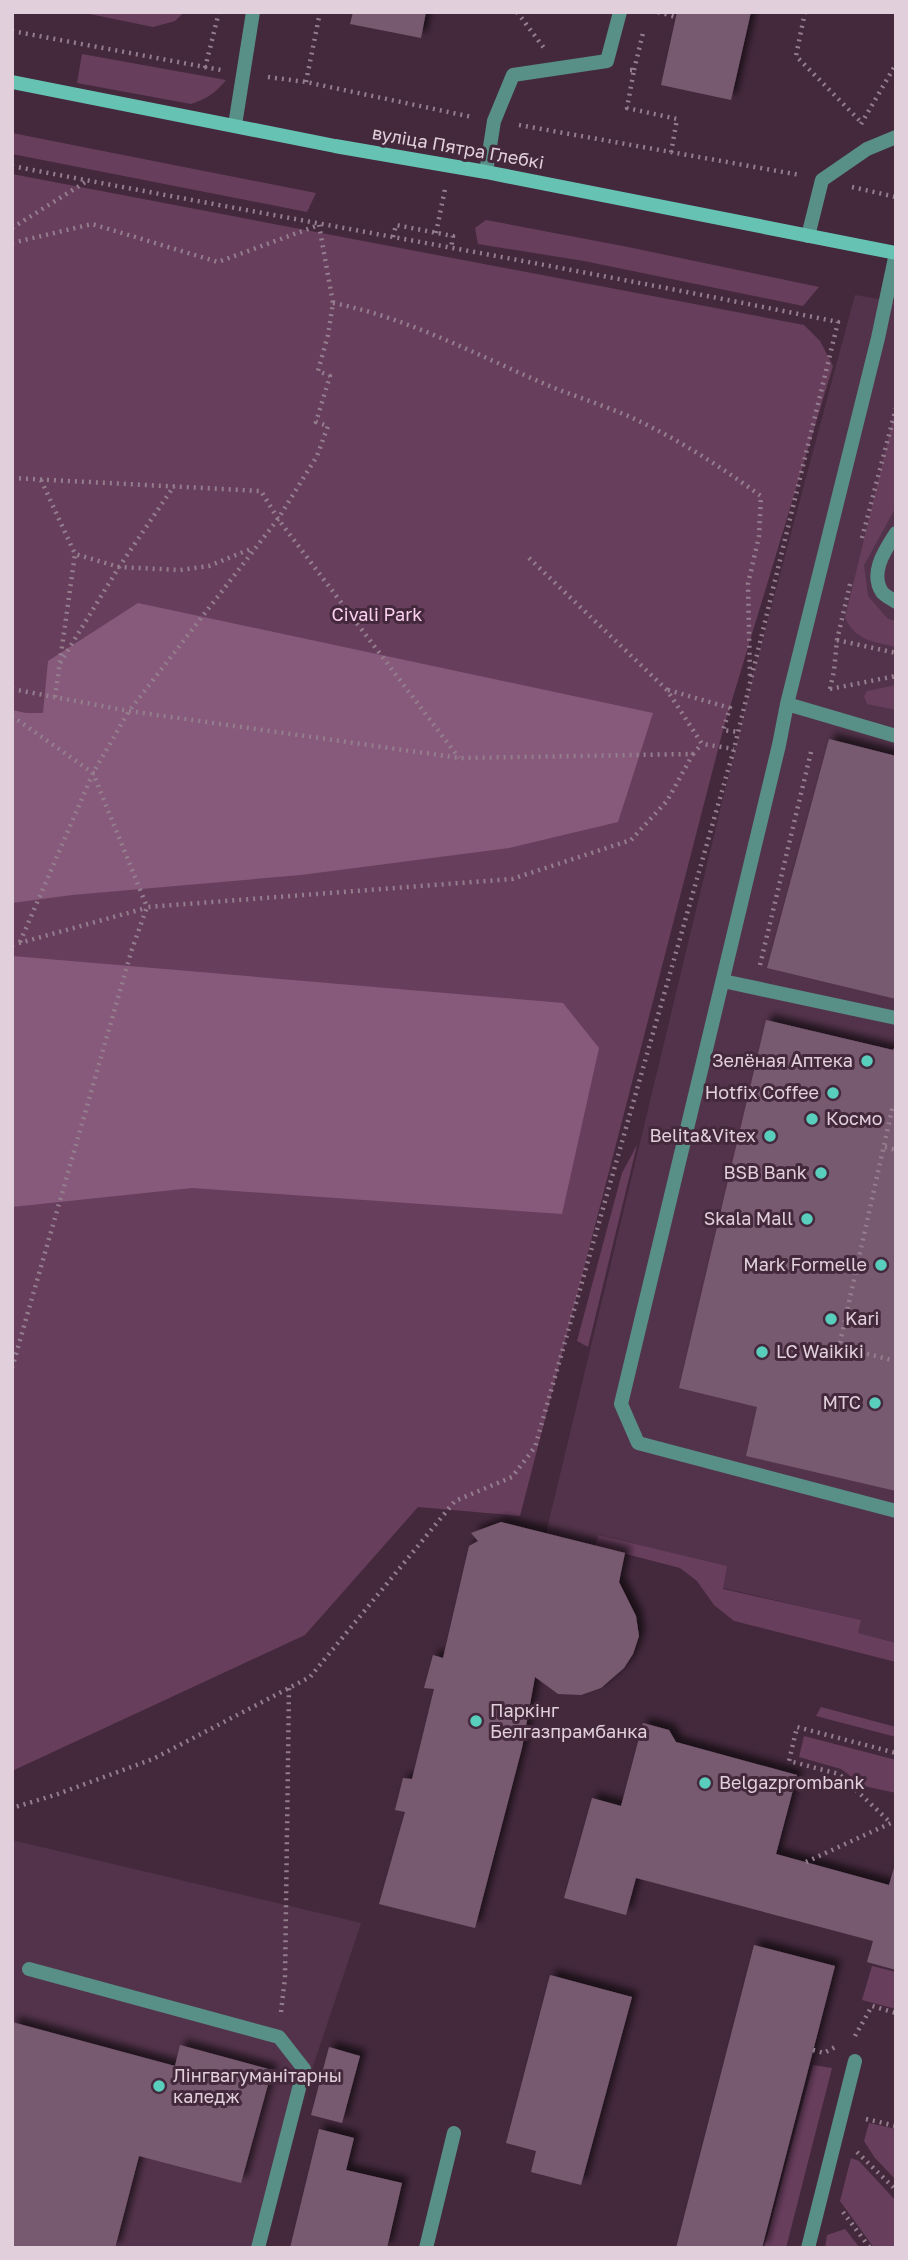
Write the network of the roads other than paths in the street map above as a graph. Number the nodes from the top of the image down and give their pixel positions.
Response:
1 (253, 12) edge
2 (620, 12) edge
3 (12, 82) edge
4 (236, 125) junction
5 (896, 137) edge
6 (486, 172) junction
7 (808, 236) junction
8 (896, 253) edge
9 (896, 533) edge
10 (896, 603) edge
11 (787, 704) junction
12 (896, 736) edge
13 (723, 981) junction
14 (896, 1018) edge
15 (896, 1511) edge
16 (29, 1969) dead end
17 (855, 2061) dead end
18 (454, 2133) dead end
19 (258, 2248) edge
20 (426, 2248) edge
21 (808, 2248) edge

1 - 4 lane
2 - 6 lane
3 - 4 main road, вуліца Пятра Глебкі
4 - 6 main road, вуліца Пятра Глебкі
5 - 7 lane
6 - 7 main road, вуліца Пятра Глебкі
7 - 8 main road, вуліца Пятра Глебкі
8 - 11 lane
9 - 10 lane
11 - 12 lane
11 - 13 lane
13 - 14 lane
13 - 15 lane
16 - 19 lane
17 - 21 lane
18 - 20 lane

